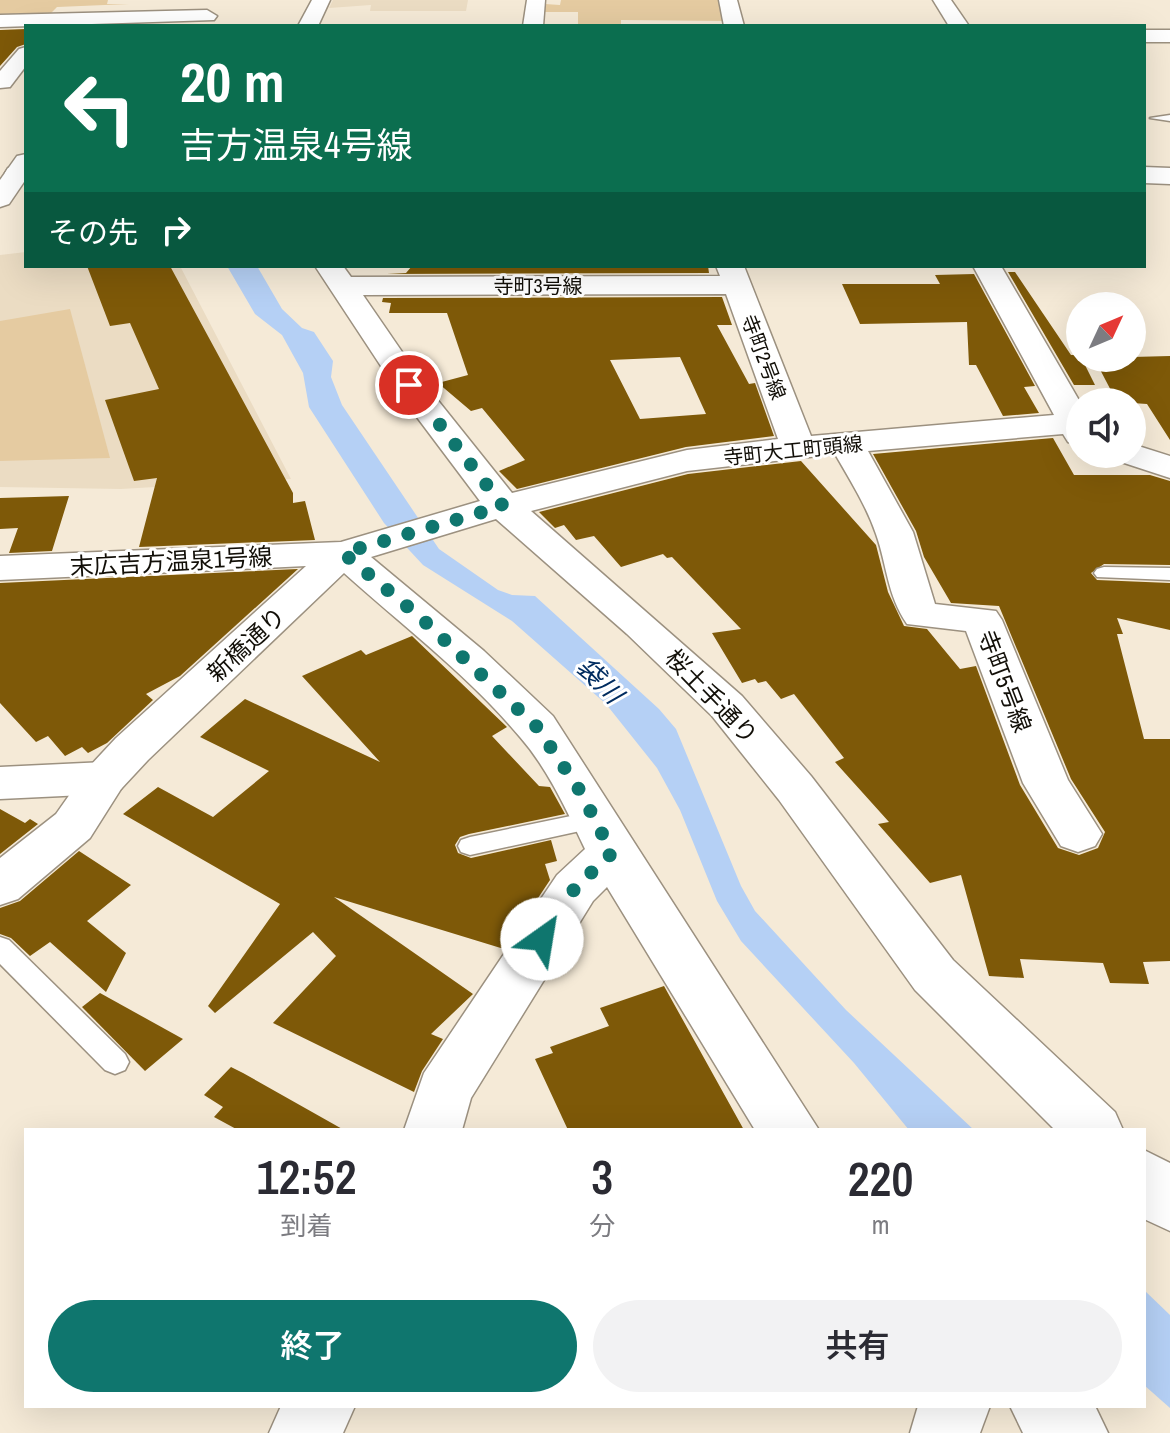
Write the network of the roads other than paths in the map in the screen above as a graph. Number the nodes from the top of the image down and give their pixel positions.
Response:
1 (140, 0) edge
2 (321, 0) edge
3 (536, 0) edge
4 (728, 0) edge
5 (942, 0) edge
6 (208, 14) edge
7 (0, 21) edge
8 (125, 22) edge
9 (51, 23) edge
10 (309, 24) edge
11 (533, 24) edge
12 (734, 24) edge
13 (958, 24) edge
14 (1146, 36) edge
15 (1170, 36) edge
16 (24, 55) edge
17 (24, 81) edge
18 (1, 82) edge
19 (1156, 118) dead end
20 (1170, 118) edge
21 (1146, 175) edge
22 (1170, 176) edge
23 (988, 268) edge
24 (334, 276) edge
25 (733, 276) edge
26 (1066, 408) edge
27 (1066, 430) edge
28 (847, 445) junction
29 (798, 447) junction
30 (1146, 459) edge
31 (1170, 467) edge
32 (494, 509) junction
33 (350, 551) junction
34 (0, 568) edge
35 (1104, 573) dead end
36 (1170, 574) edge
37 (105, 778) junction
38 (0, 783) edge
39 (1078, 834) dead end
40 (604, 837) junction
41 (470, 846) dead end
42 (0, 886) edge
43 (0, 947) edge
44 (115, 1062) dead end
45 (434, 1128) edge
46 (789, 1128) edge
47 (1092, 1128) edge
48 (1146, 1180) edge
49 (1170, 1203) edge
50 (320, 1408) edge
51 (955, 1408) edge
52 (1046, 1408) edge
53 (304, 1433) edge
54 (945, 1433) edge
55 (1073, 1433) edge

1 - 8 street
2 - 10 street
3 - 11 street
4 - 12 street
5 - 13 street
6 - 8 street
7 - 9 street
8 - 9 street
14 - 15 street
16 - 18 street
17 - 18 street
19 - 20 lane
21 - 22 street
23 - 26 street
24 - 25 street, 寺町3号線
24 - 32 street, 桜土手通り
25 - 29 street, 寺町2号線
27 - 28 street, 寺町大工町頭線
28 - 29 street, 寺町大工町頭線
28 - 39 street, 寺町5号線
29 - 32 street, 寺町大工町頭線
30 - 31 street
32 - 33 street, 新橋通り
32 - 47 street, 桜土手通り
33 - 34 street, 末広吉方温泉1号線
33 - 37 street, 新橋通り
33 - 40 street
35 - 36 lane
37 - 38 street
37 - 42 street, 新橋通り
40 - 41 lane
40 - 45 street
40 - 46 street
43 - 44 lane
48 - 49 street
50 - 53 street
51 - 54 street
52 - 55 street

